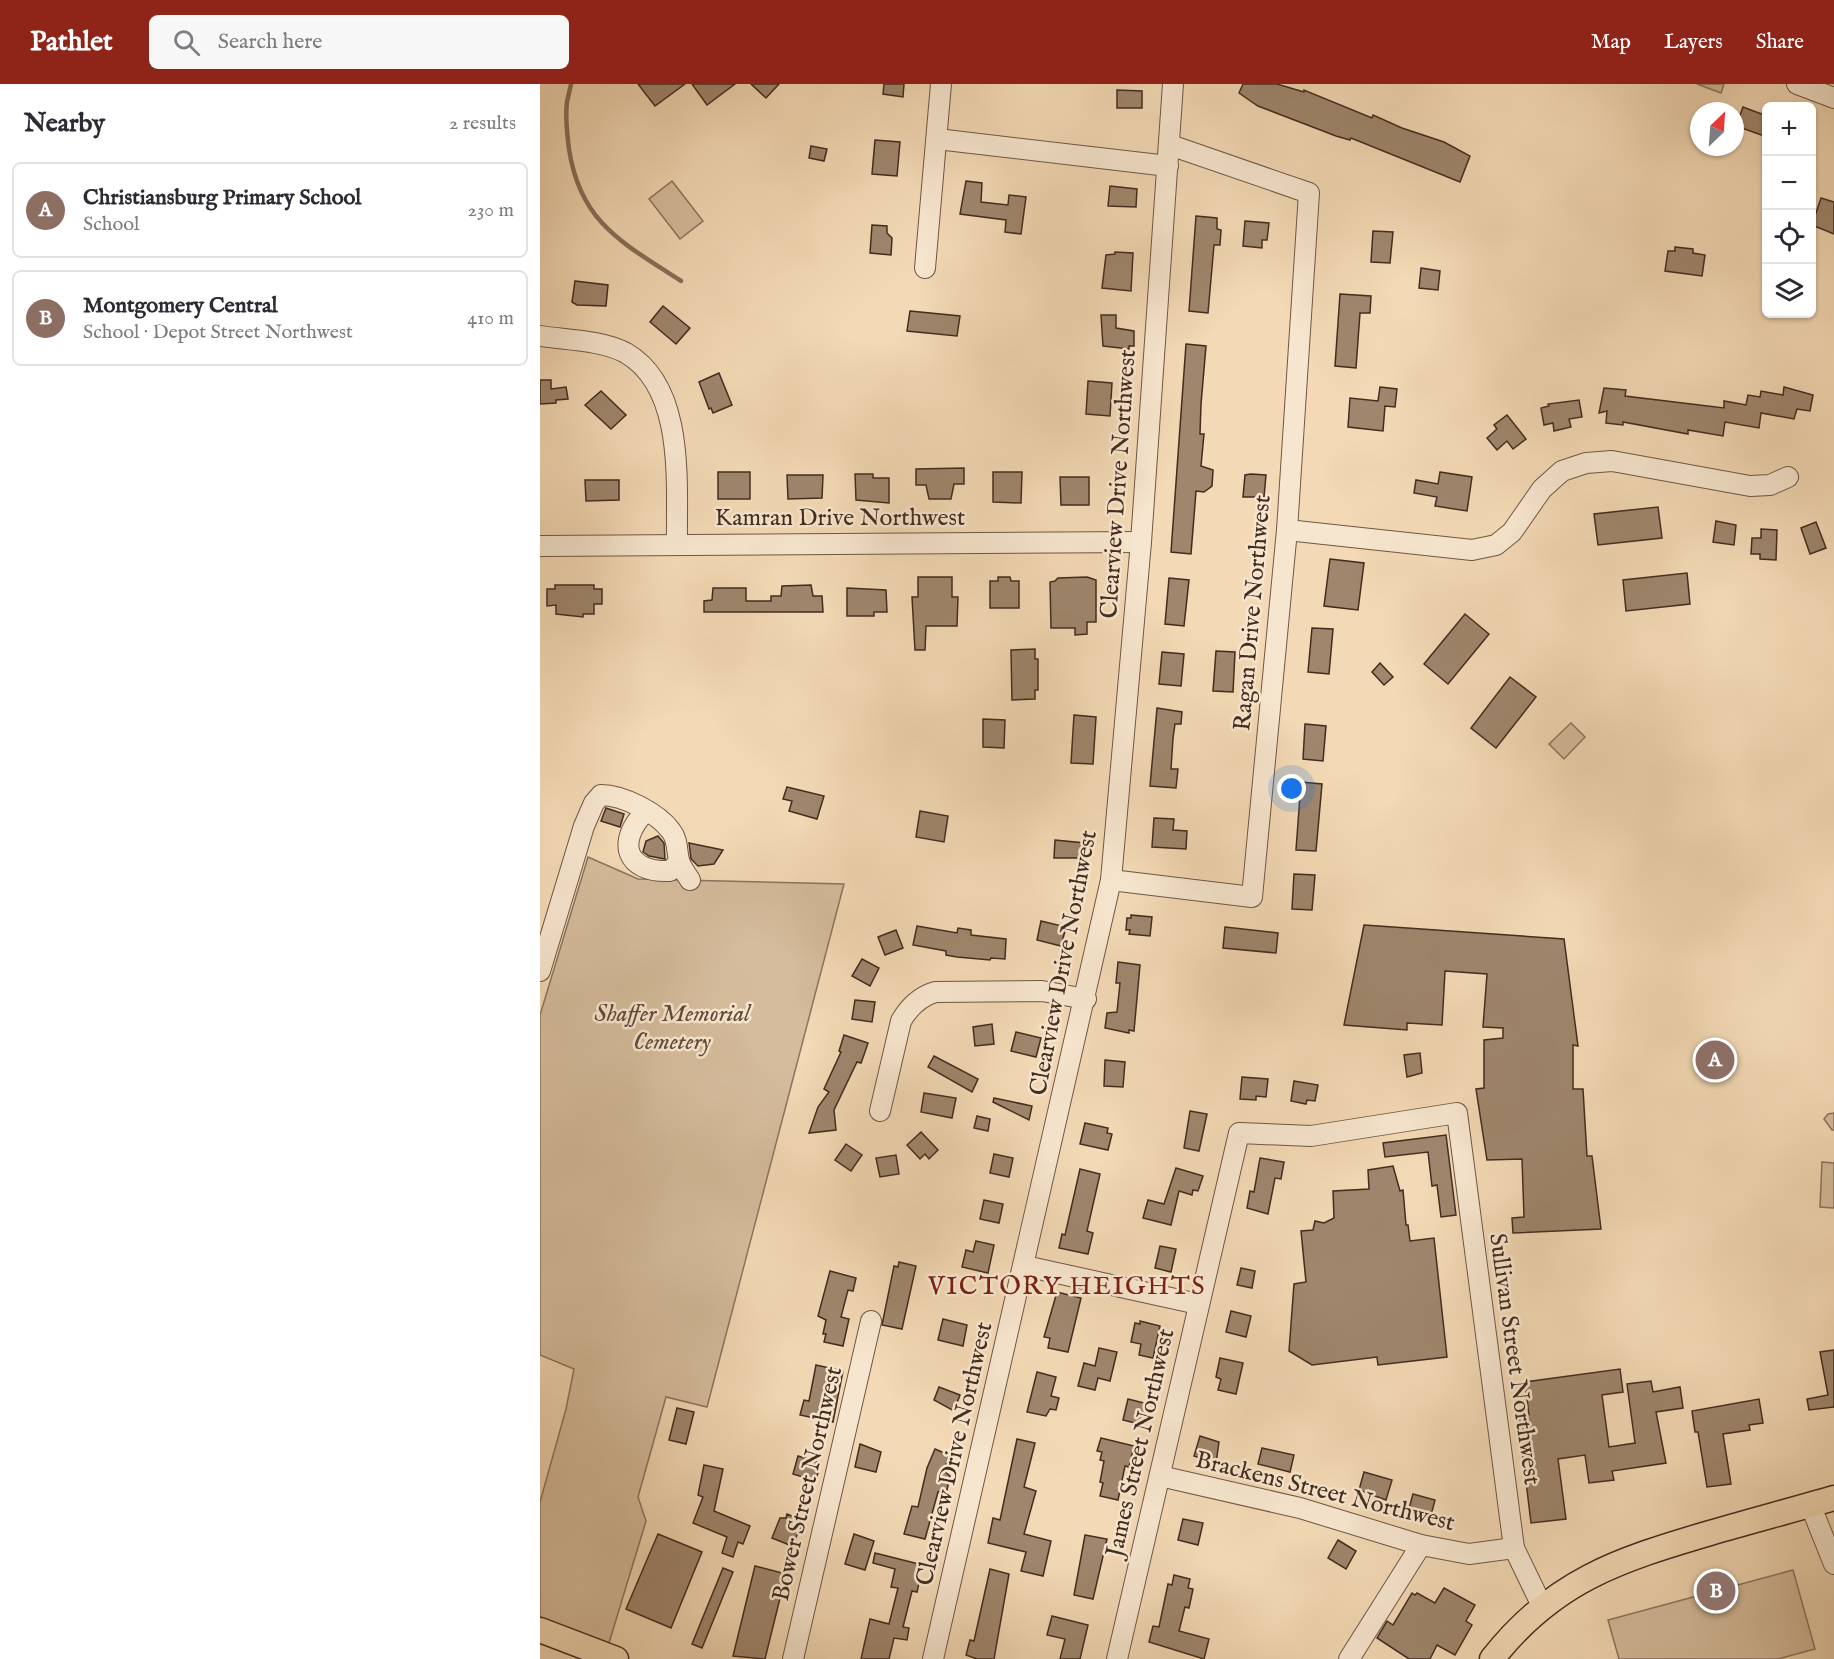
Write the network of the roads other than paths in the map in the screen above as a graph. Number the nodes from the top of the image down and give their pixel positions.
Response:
1 (941, 84) edge
2 (1173, 84) edge
3 (1797, 84) edge
4 (1834, 98) edge
5 (937, 139) junction
6 (1170, 145) junction
7 (1168, 166) junction
8 (925, 268) dead end
9 (540, 336) edge
10 (1788, 477) dead end
11 (1287, 530) junction
12 (1141, 542) junction
13 (677, 544) junction
14 (540, 546) edge
15 (646, 811) junction
16 (679, 862) junction
17 (690, 880) dead end
18 (1111, 880) junction
19 (540, 971) edge
20 (1086, 999) junction
21 (880, 1111) dead end
22 (1457, 1113) joint
23 (1025, 1266) junction
24 (1198, 1304) junction
25 (872, 1321) dead end
26 (1160, 1476) junction
27 (1834, 1498) edge
28 (1810, 1504) junction
29 (1421, 1545) junction
30 (1514, 1548) junction
31 (1834, 1564) edge
32 (1542, 1606) junction
33 (540, 1630) edge
34 (616, 1659) edge
35 (793, 1659) edge
36 (933, 1659) edge
37 (1117, 1659) edge
38 (1349, 1659) edge
39 (1491, 1659) edge

1 - 5 street
2 - 6 street, Clearview Drive Northwest
3 - 4 street
5 - 7 street
5 - 8 street
6 - 7 street, Clearview Drive Northwest
6 - 11 street, Ragan Drive Northwest
7 - 12 street, Clearview Drive Northwest
9 - 13 street
10 - 11 street
11 - 18 street, Ragan Drive Northwest
12 - 13 street, Kamran Drive Northwest
12 - 18 street, Clearview Drive Northwest
13 - 14 street, Kamran Drive Northwest
15 - 16 street
15 - 16 street
15 - 19 street
16 - 17 street
18 - 20 street, Clearview Drive Northwest
20 - 21 street
20 - 23 street, Clearview Drive Northwest
22 - 24 street, James Street Northwest
22 - 30 street, Sullivan Street Northwest
23 - 24 street
23 - 36 street, Clearview Drive Northwest
24 - 26 street, James Street Northwest
25 - 35 street, Bower Street Northwest
26 - 29 street, Brackens Street Northwest
26 - 37 street, James Street Northwest
27 - 28 main road
28 - 31 street
28 - 32 main road
29 - 30 street, Brackens Street Northwest
29 - 38 street
30 - 32 street, Sullivan Street Northwest
32 - 39 main road
33 - 34 main road

